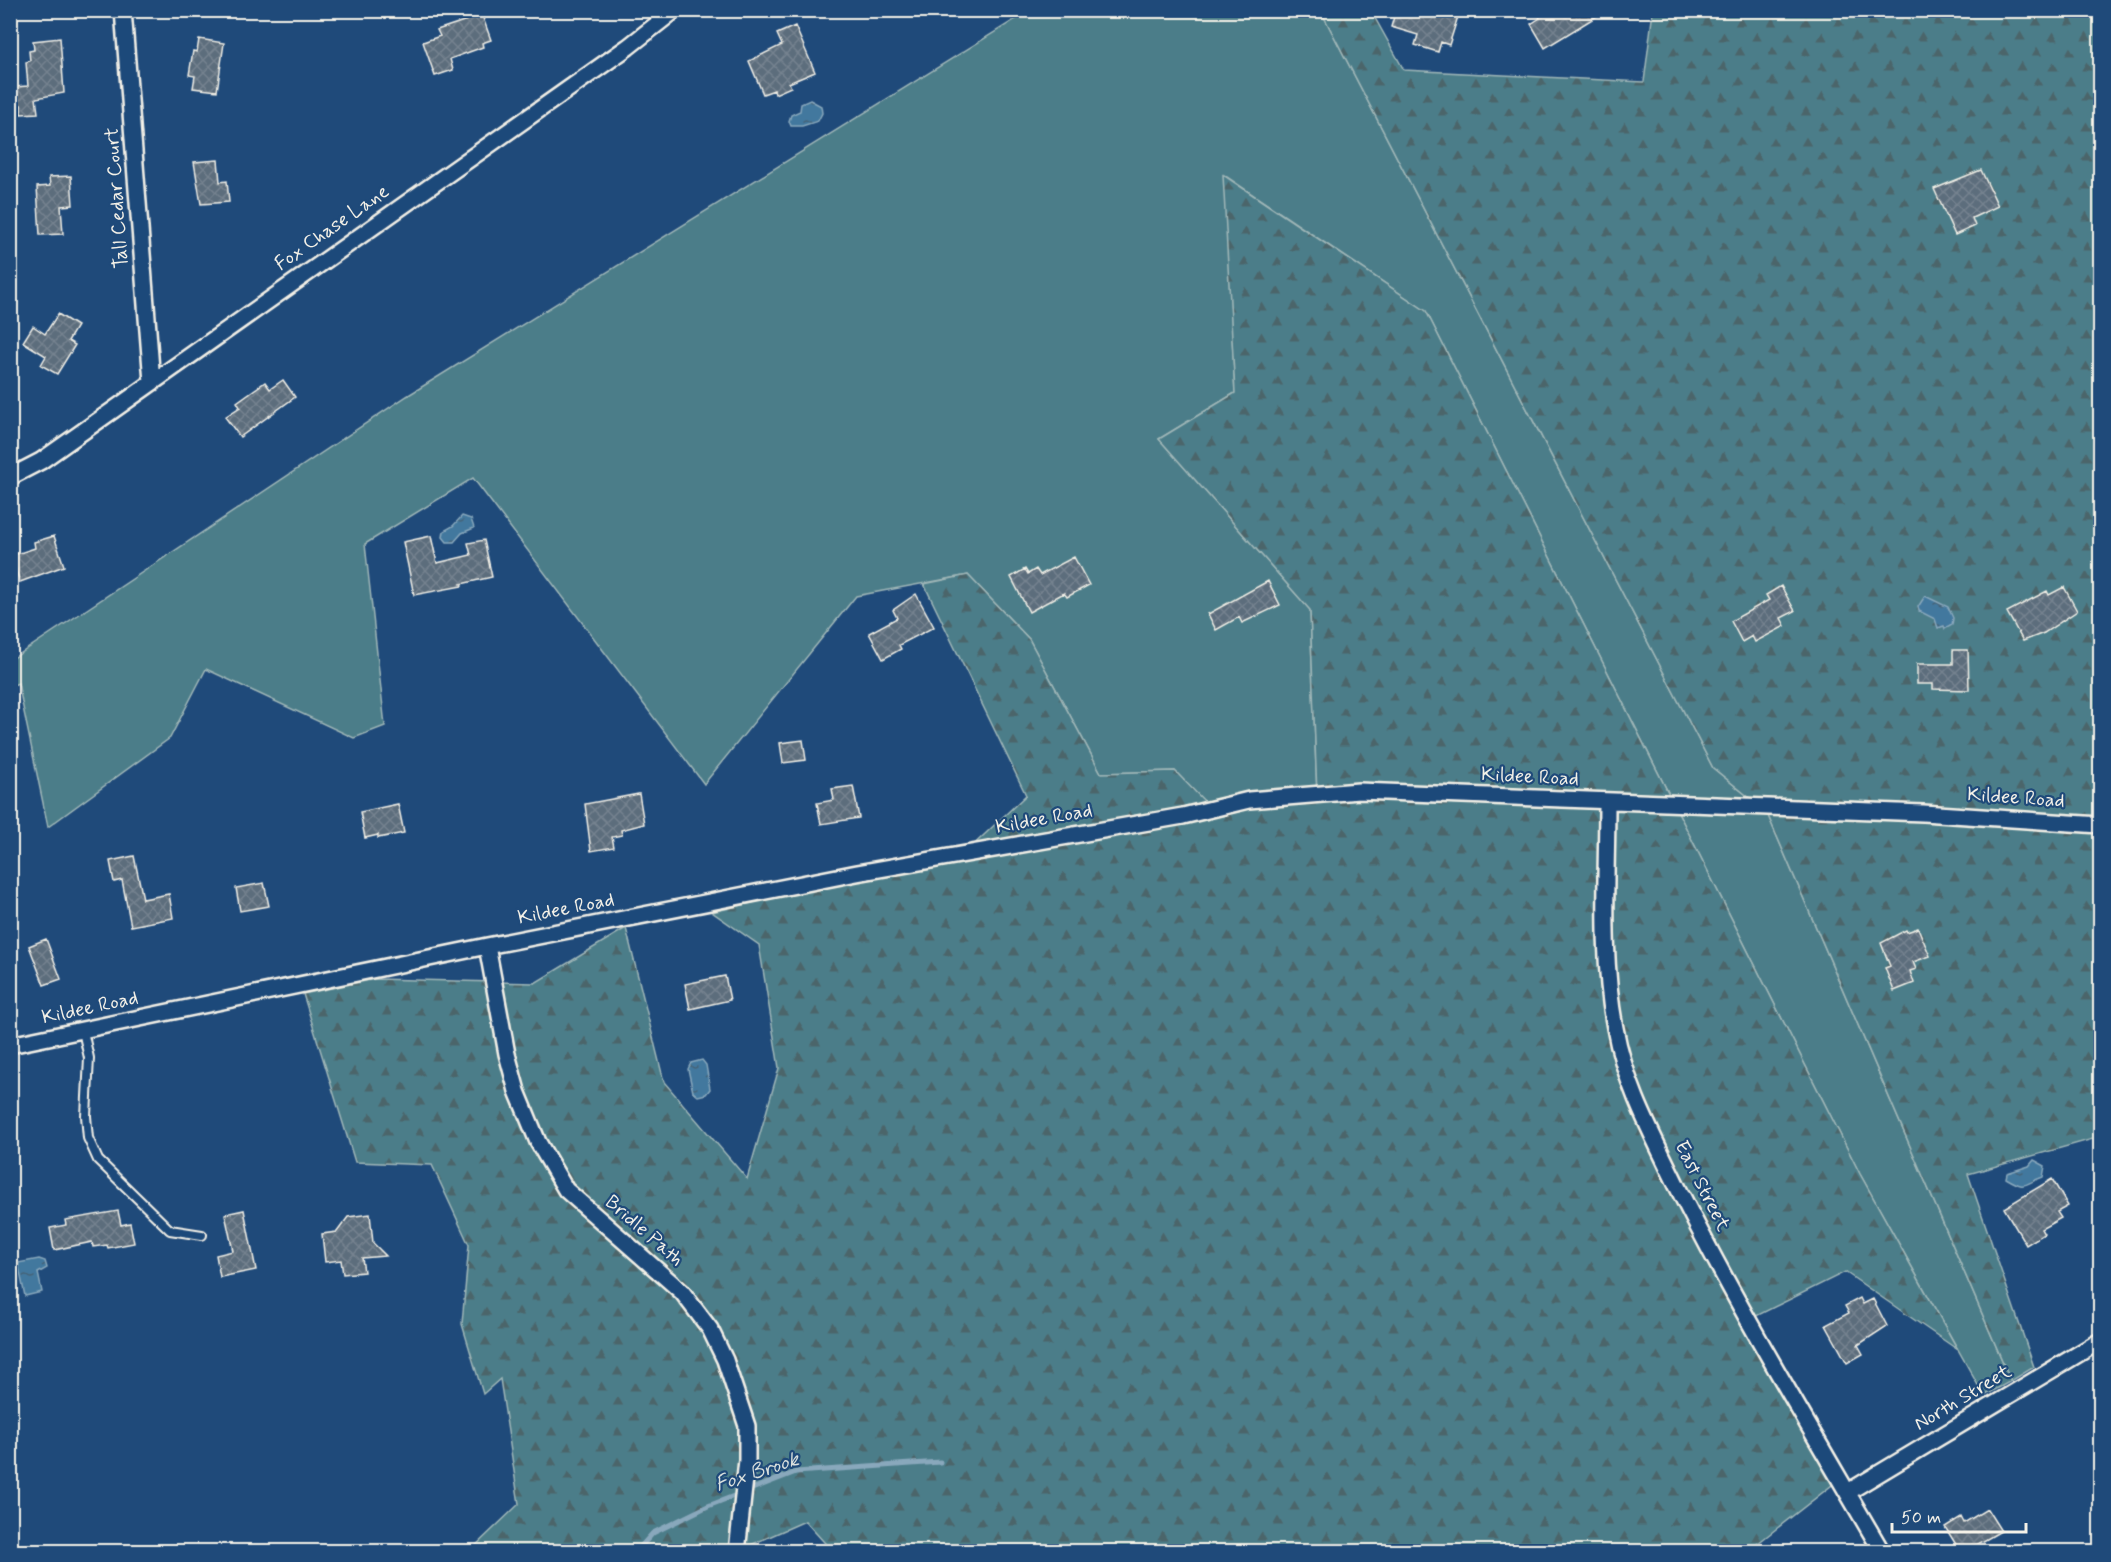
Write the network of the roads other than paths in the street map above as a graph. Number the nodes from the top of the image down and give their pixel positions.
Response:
1 (123, 10) edge
2 (675, 10) edge
3 (152, 382) junction
4 (10, 477) edge
5 (1607, 802) junction
6 (2100, 825) edge
7 (488, 946) junction
8 (82, 1031) junction
9 (10, 1045) edge
10 (202, 1235) dead end
11 (2100, 1341) edge
12 (1848, 1492) junction
13 (737, 1551) edge
14 (1882, 1551) edge

1 - 3 street, Tall Cedar Court
2 - 3 street, Fox Chase Lane
3 - 4 street, Fox Chase Lane
5 - 6 street, Kildee Road
5 - 7 street, Kildee Road
5 - 12 street, East Street
7 - 8 street, Kildee Road
7 - 13 street, Bridle Path
8 - 9 street, Kildee Road
8 - 10 lane
11 - 12 street, North Street
12 - 14 street, East Street

